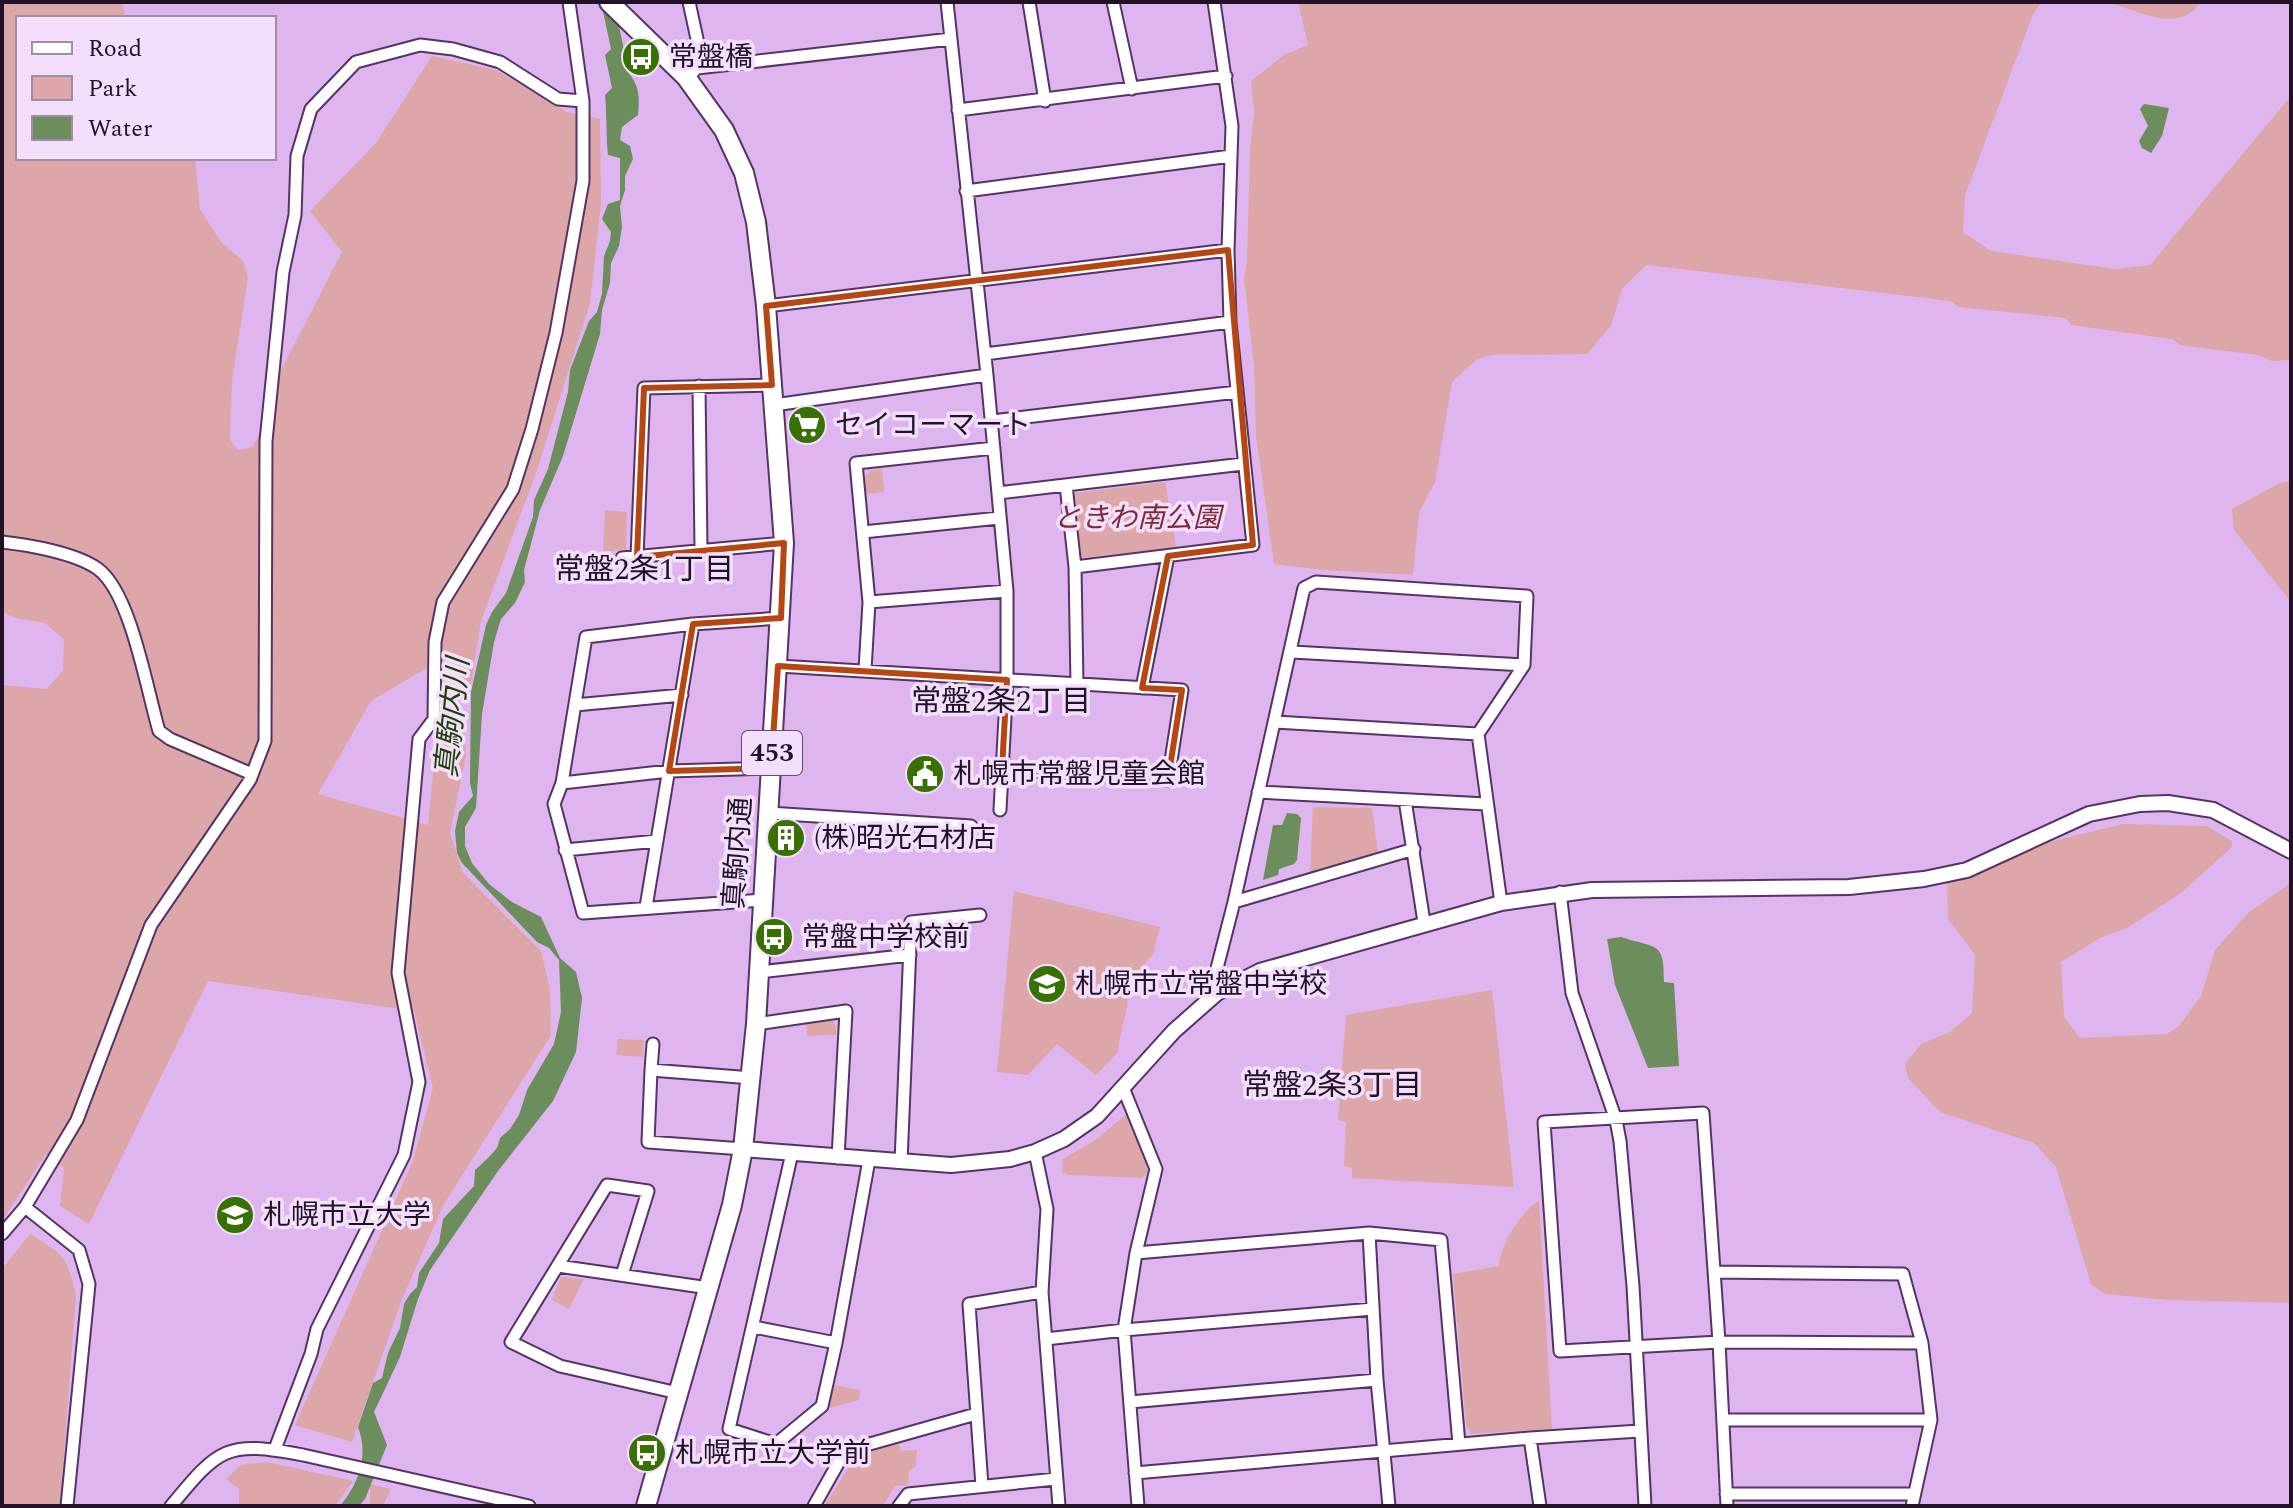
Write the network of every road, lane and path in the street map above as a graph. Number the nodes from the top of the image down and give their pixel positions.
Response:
1 (569, 2) edge
2 (609, 2) edge
3 (689, 2) edge
4 (947, 2) edge
5 (1029, 2) edge
6 (1113, 2) edge
7 (1214, 2) edge
8 (951, 39) junction
9 (691, 73) junction
10 (1226, 76) junction
11 (1132, 89) junction
12 (583, 101) junction
13 (1045, 101) junction
14 (958, 110) junction
15 (1231, 156) junction
16 (966, 191) junction
17 (1228, 250) junction
18 (977, 280) junction
19 (766, 306) junction
20 (1230, 322) junction
21 (985, 354) junction
22 (987, 375) junction
23 (772, 385) junction
24 (699, 386) junction
25 (1237, 392) junction
26 (774, 405) junction
27 (992, 421) junction
28 (994, 448) junction
29 (1243, 464) junction
30 (1066, 485) junction
31 (998, 493) junction
32 (999, 518) junction
33 (863, 532) junction
34 (2, 542) edge
35 (784, 543) junction
36 (701, 550) junction
37 (1168, 556) junction
38 (637, 557) junction
39 (622, 558) dead end
40 (1075, 567) junction
41 (1007, 591) junction
42 (869, 602) junction
43 (781, 618) junction
44 (693, 624) junction
45 (1292, 652) junction
46 (1524, 665) junction
47 (778, 666) junction
48 (865, 670) junction
49 (1007, 680) junction
50 (1077, 685) junction
51 (1142, 688) junction
52 (682, 695) junction
53 (575, 705) junction
54 (1275, 722) junction
55 (1478, 734) junction
56 (771, 768) junction
57 (1002, 769) junction
58 (669, 771) junction
59 (252, 774) junction
60 (562, 783) junction
61 (1258, 792) junction
62 (1405, 800) junction
63 (1486, 804) junction
64 (1000, 810) dead end
65 (769, 813) junction
66 (971, 826) dead end
67 (657, 841) junction
68 (1414, 849) junction
69 (565, 850) junction
70 (2291, 851) edge
71 (1560, 892) junction
72 (763, 900) junction
73 (1234, 902) junction
74 (1501, 903) junction
75 (646, 907) junction
76 (980, 915) dead end
77 (1424, 922) junction
78 (910, 955) junction
79 (759, 972) junction
80 (1217, 993) junction
81 (756, 1024) junction
82 (653, 1044) dead end
83 (651, 1070) junction
84 (752, 1078) junction
85 (1124, 1090) junction
86 (1616, 1120) junction
87 (743, 1149) junction
88 (1035, 1152) junction
89 (792, 1153) junction
90 (838, 1158) junction
91 (869, 1160) junction
92 (901, 1162) junction
93 (25, 1207) junction
94 (1369, 1233) junction
95 (2, 1234) edge
96 (1136, 1253) junction
97 (558, 1266) junction
98 (1715, 1272) junction
99 (622, 1275) junction
100 (709, 1288) junction
101 (1042, 1292) junction
102 (1373, 1309) junction
103 (754, 1327) junction
104 (1124, 1330) junction
105 (1046, 1339) junction
106 (1719, 1342) junction
107 (836, 1343) junction
108 (1922, 1343) junction
109 (1636, 1346) junction
110 (1377, 1380) junction
111 (678, 1393) junction
112 (1130, 1402) junction
113 (976, 1414) junction
114 (1723, 1420) junction
115 (1931, 1420) junction
116 (1640, 1431) junction
117 (1530, 1438) junction
118 (1459, 1444) junction
119 (275, 1449) junction
120 (1383, 1451) junction
121 (1135, 1473) junction
122 (1056, 1479) junction
123 (982, 1486) junction
124 (1726, 1500) edge
125 (1913, 1500) edge
126 (487, 1502) edge
127 (67, 1506) edge
128 (171, 1506) edge
129 (529, 1506) edge
130 (646, 1506) edge
131 (814, 1506) edge
132 (899, 1506) edge
133 (1059, 1506) edge
134 (1138, 1506) edge
135 (1389, 1506) edge
136 (1540, 1506) edge
137 (1645, 1506) edge

1 - 12 street
2 - 9 highway, 真駒内通 / 453
3 - 9 street
4 - 8 street
5 - 13 street
6 - 11 street
7 - 10 street
8 - 9 street
8 - 14 street
9 - 19 highway, 真駒内通 / 453
10 - 11 street
10 - 15 street
11 - 13 street
12 - 59 street
12 - 119 street
13 - 14 street
14 - 16 street
15 - 16 street
15 - 17 street
16 - 18 street
17 - 18 street
17 - 20 street
18 - 19 street
18 - 21 street
19 - 23 highway, 真駒内通 / 453
20 - 21 street
20 - 25 street
21 - 22 street
22 - 26 street
22 - 27 street
23 - 24 street
23 - 26 highway, 真駒内通 / 453
24 - 36 street
24 - 38 street
25 - 27 street
25 - 29 street
26 - 35 highway, 真駒内通 / 453
27 - 28 street
28 - 31 street
28 - 33 street
29 - 30 street
29 - 37 street
30 - 31 street
30 - 40 street
31 - 32 street
32 - 33 street
32 - 41 street
33 - 42 street
34 - 59 street
35 - 36 street
35 - 43 highway, 真駒内通 / 453
36 - 38 street
37 - 40 street
37 - 51 street
38 - 39 street
40 - 50 street
41 - 42 street
41 - 49 street
42 - 48 street
43 - 44 street
43 - 47 highway, 真駒内通 / 453
44 - 52 street
44 - 53 street
45 - 46 street
45 - 46 street
45 - 54 street
46 - 55 street
47 - 48 street
47 - 56 highway, 真駒内通 / 453
48 - 49 street
49 - 50 street
49 - 57 street
50 - 51 street
51 - 57 street
52 - 53 street
52 - 58 street
53 - 60 street
54 - 55 street
54 - 61 street
55 - 63 street
56 - 58 street
56 - 65 highway, 真駒内通 / 453
57 - 64 street
58 - 60 street
58 - 67 street
59 - 93 street
60 - 69 street
61 - 62 street
61 - 73 street
62 - 63 street
62 - 68 street
63 - 74 street
65 - 66 street
65 - 72 highway, 真駒内通 / 453
67 - 69 street
67 - 75 street
68 - 73 street
68 - 77 street
69 - 75 street
70 - 71 street
71 - 74 street
71 - 86 street
72 - 75 street
72 - 79 highway, 真駒内通 / 453
73 - 80 street
74 - 77 street
76 - 78 street
77 - 80 street
78 - 79 street
78 - 92 street
79 - 81 highway, 真駒内通 / 453
80 - 85 street
81 - 84 highway, 真駒内通 / 453
81 - 90 street
82 - 83 street
83 - 84 street
83 - 87 street
84 - 87 highway, 真駒内通 / 453
85 - 88 street
85 - 96 street
86 - 98 street
86 - 109 street
86 - 109 street
87 - 89 street
87 - 100 highway, 真駒内通 / 453
88 - 92 street
88 - 101 street
89 - 90 street
89 - 103 street
90 - 91 street
91 - 92 street
91 - 107 street
93 - 95 street
93 - 127 street
94 - 96 street
94 - 102 street
94 - 118 street
96 - 104 street
97 - 99 street
97 - 99 street
97 - 111 street
98 - 106 street
98 - 108 street
99 - 100 street
100 - 111 highway, 真駒内通 / 453
101 - 105 street
101 - 113 street
102 - 104 street
102 - 110 street
103 - 107 street
103 - 107 street
104 - 105 street
104 - 112 street
105 - 122 street
106 - 108 street
106 - 109 street
106 - 114 street
108 - 115 street
109 - 116 street
110 - 112 street
110 - 120 street
111 - 130 highway, 真駒内通 / 453
112 - 121 street
113 - 123 street
113 - 131 street
114 - 115 street
114 - 124 street
115 - 125 street
116 - 117 street
116 - 137 street
117 - 118 street
117 - 136 street
118 - 120 street
119 - 126 street
119 - 128 street
120 - 121 street
120 - 135 street
121 - 134 street
122 - 123 street
122 - 133 street
123 - 132 street
124 - 125 street
126 - 129 street

